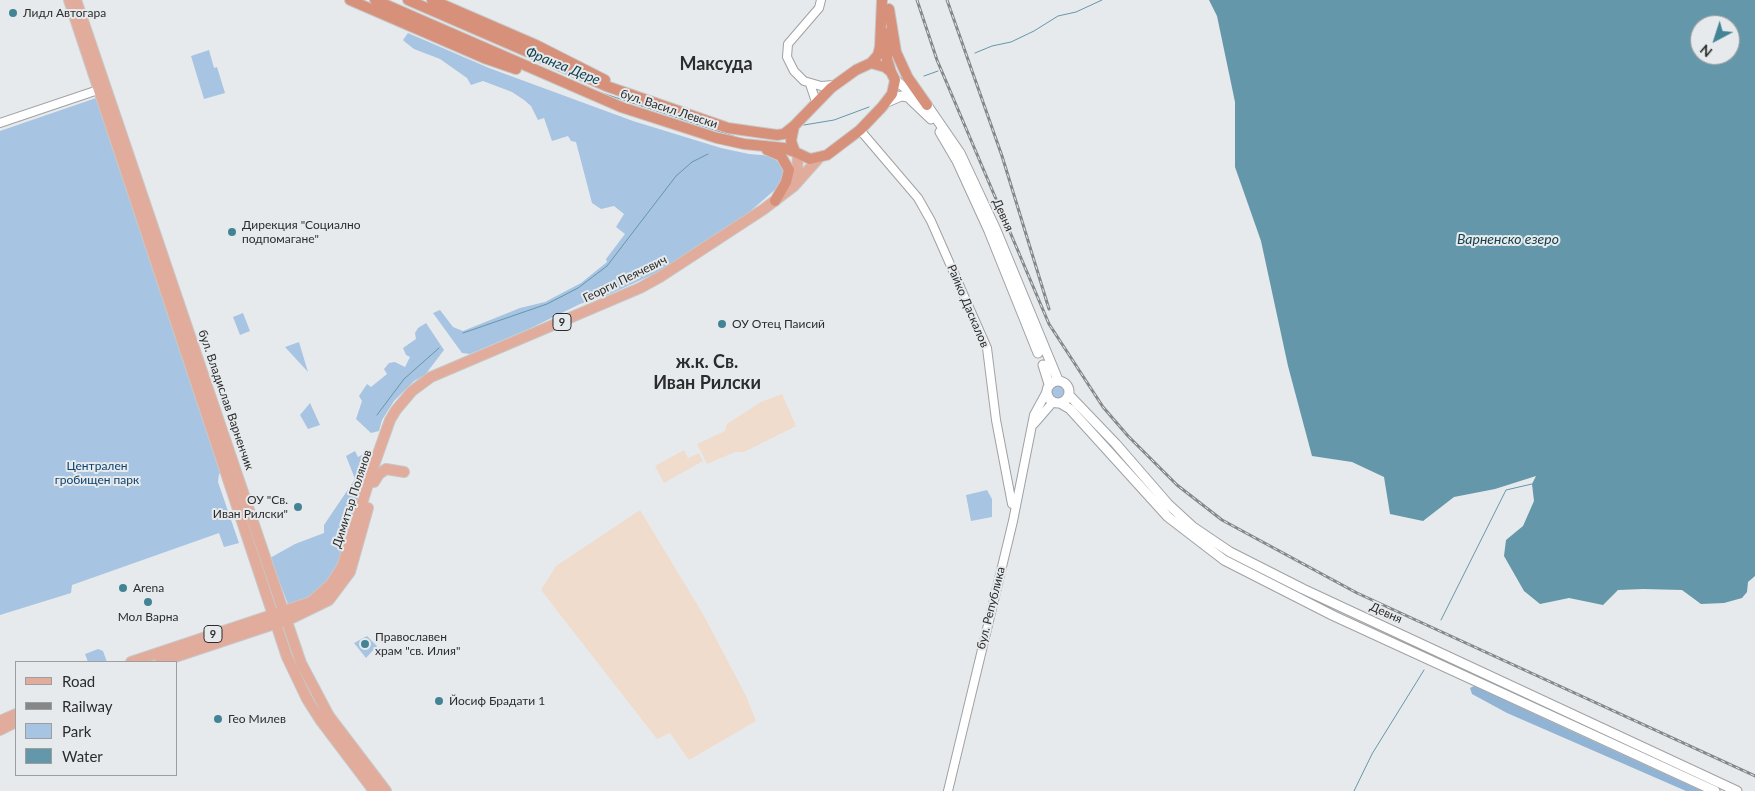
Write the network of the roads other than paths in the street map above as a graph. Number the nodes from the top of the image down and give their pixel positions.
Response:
1 (71, 0) edge
2 (350, 0) edge
3 (375, 0) edge
4 (408, 0) edge
5 (432, 0) edge
6 (821, 0) edge
7 (882, 0) edge
8 (890, 5) edge
9 (871, 63) junction
10 (893, 76) junction
11 (810, 84) junction
12 (836, 84) junction
13 (570, 86) junction
14 (98, 90) junction
15 (644, 100) junction
16 (816, 102) junction
17 (887, 102) junction
18 (927, 104) junction
19 (0, 123) edge
20 (794, 126) junction
21 (860, 130) junction
22 (749, 145) junction
23 (797, 153) junction
24 (818, 159) junction
25 (789, 190) junction
26 (775, 201) junction
27 (1051, 386) junction
28 (1069, 395) junction
29 (1057, 403) junction
30 (1033, 426) junction
31 (381, 448) junction
32 (404, 472) dead end
33 (374, 482) junction
34 (1016, 506) junction
35 (285, 616) junction
36 (274, 619) junction
37 (134, 661) edge
38 (163, 661) edge
39 (15, 714) edge
40 (0, 721) edge
41 (15, 722) edge
42 (0, 730) edge
43 (374, 791) edge
44 (386, 791) edge
45 (948, 791) edge
46 (1715, 791) edge
47 (1737, 791) edge

1 - 14 main road, бул. Владислав Варненчик
1 - 35 main road, бул. Владислав Варненчик
2 - 13 highway
3 - 13 highway, бул. Васил Левски
4 - 15 highway, бул. Васил Левски
5 - 15 highway
6 - 11 street
7 - 9 highway
8 - 10 highway, 9
8 - 18 highway
9 - 10 highway
9 - 12 highway
10 - 17 highway, 9
10 - 18 main road, Девня
11 - 12 street
11 - 16 street
12 - 16 highway
13 - 22 highway, бул. Васил Левски
14 - 19 street
14 - 36 main road, бул. Владислав Варненчик
15 - 20 highway, бул. Васил Левски
16 - 20 highway
17 - 21 highway, 9
17 - 27 main road, Девня
18 - 27 main road, Девня
20 - 23 highway
21 - 24 highway, 9
21 - 34 street, Райко Даскалов
22 - 23 highway, бул. Васил Левски
22 - 26 highway
23 - 24 highway, бул. Васил Левски
23 - 25 main road
24 - 25 main road, Георги Пеячевич / 9
25 - 26 main road, Георги Пеячевич / 9
26 - 31 main road, Георги Пеячевич / 9
27 - 28 main road, Девня
27 - 29 main road, Девня
27 - 30 street, бул. Република
28 - 29 main road
28 - 47 main road, Девня
29 - 30 street, бул. Република
29 - 46 main road, Девня
30 - 34 street, бул. Република
31 - 33 main road, Димитър Полянов / 9
31 - 35 main road, Димитър Полянов / 9
32 - 33 main road
33 - 35 main road, Димитър Полянов / 9
34 - 45 street, бул. Република
35 - 36 main road, Димитър Полянов / 9
35 - 44 main road, бул. Владислав Варненчик
36 - 37 main road, 9
36 - 38 main road, 9
36 - 43 main road, бул. Владислав Варненчик
39 - 40 main road
41 - 42 main road

